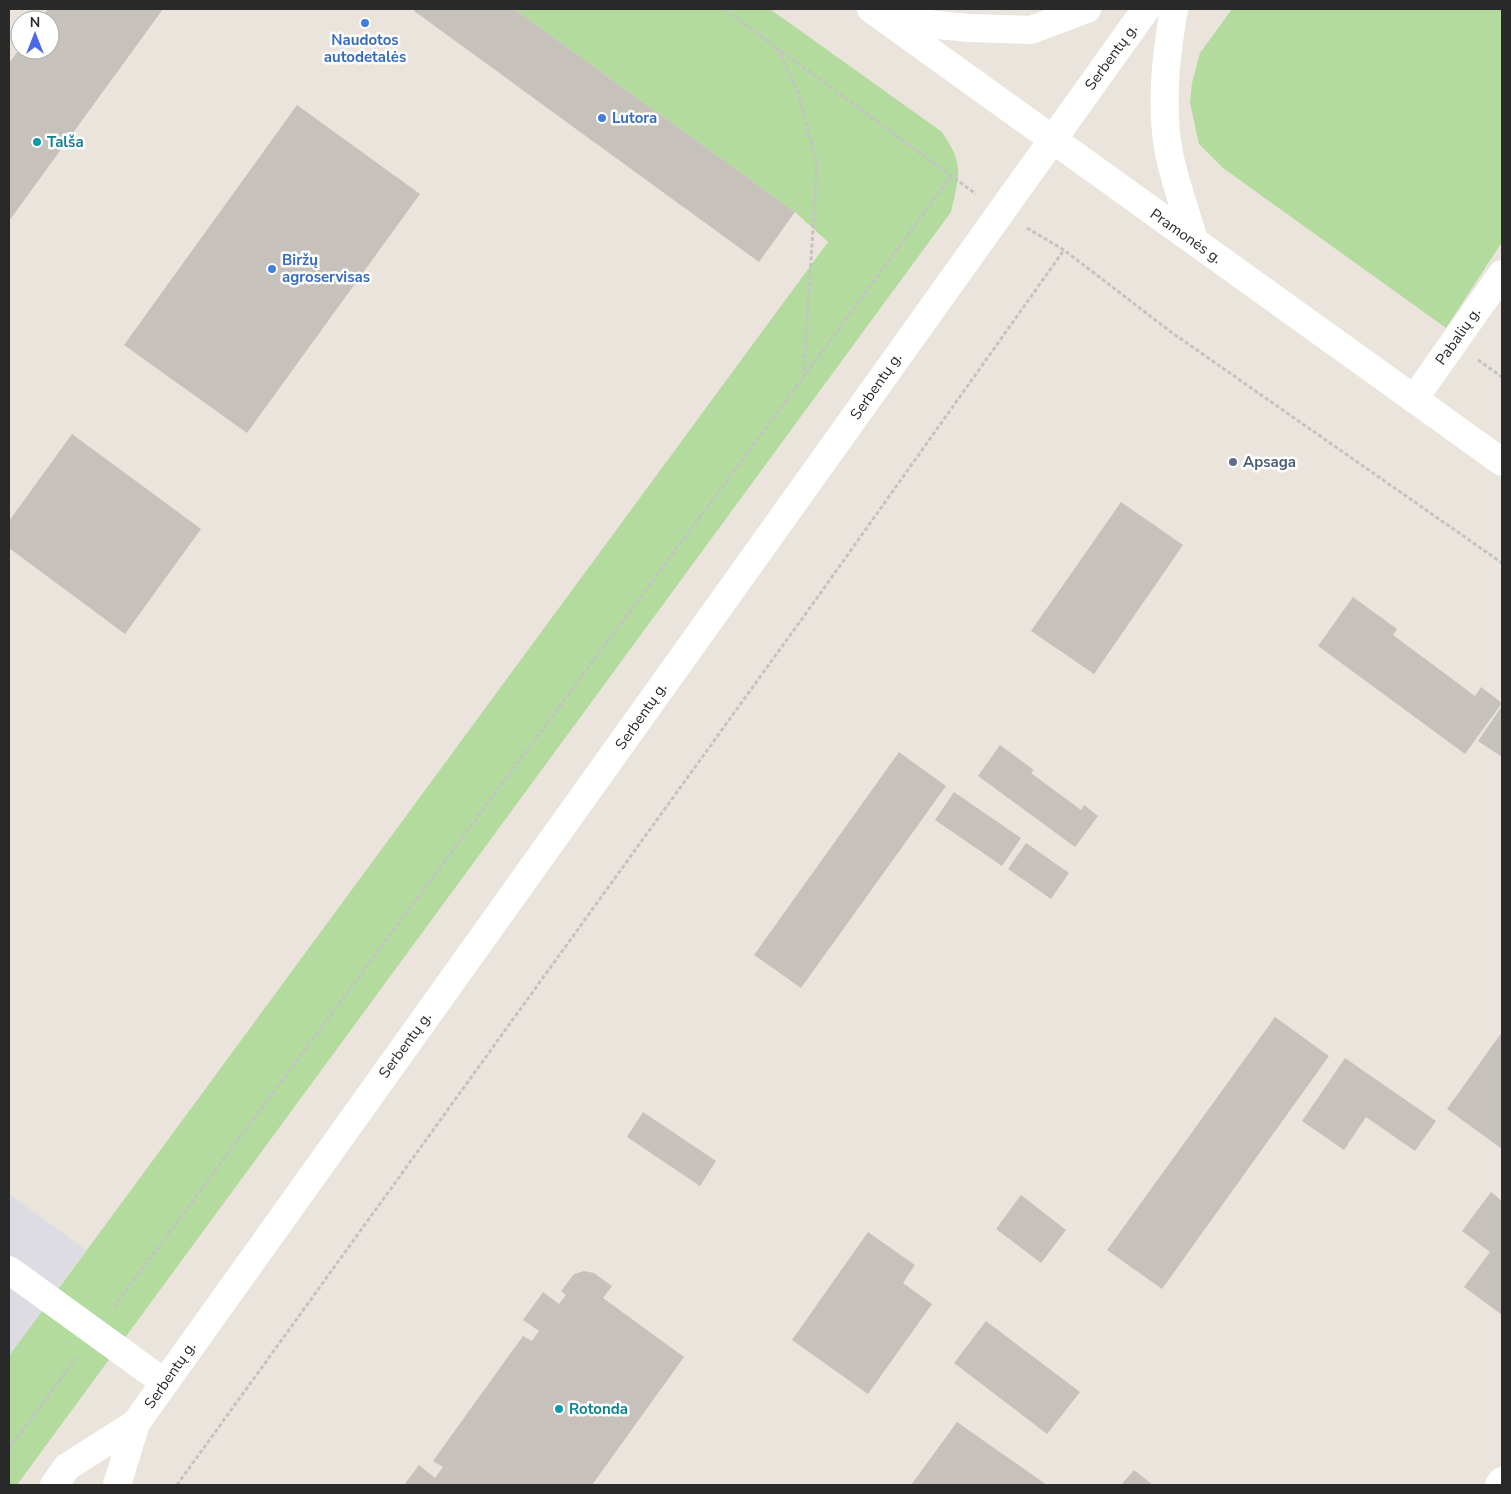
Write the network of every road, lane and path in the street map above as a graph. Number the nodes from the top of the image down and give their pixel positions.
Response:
1 (724, 9) edge
2 (1087, 9) edge
3 (1146, 9) edge
4 (1174, 9) edge
5 (878, 14) edge
6 (778, 48) junction
7 (1052, 140) junction
8 (951, 176) junction
9 (1000, 212) junction
10 (1194, 241) junction
11 (1064, 250) junction
12 (1502, 274) edge
13 (804, 375) junction
14 (1414, 399) junction
15 (1502, 462) edge
16 (1502, 563) edge
17 (9, 1270) edge
18 (95, 1332) junction
19 (165, 1383) junction
20 (136, 1423) junction
21 (9, 1449) edge
22 (1502, 1481) edge
23 (54, 1485) edge
24 (117, 1485) edge
25 (177, 1485) edge
26 (1499, 1485) edge

1 - 6 path
2 - 5 main road
3 - 7 main road, Serbentų g.
4 - 10 main road
5 - 7 main road, Pramonės g.
6 - 8 path
6 - 13 path
7 - 9 main road, Serbentų g.
7 - 10 main road, Pramonės g.
8 - 9 path
8 - 13 path
9 - 11 path
9 - 19 main road, Serbentų g.
10 - 14 main road, Pramonės g.
11 - 16 path
11 - 25 path
12 - 14 main road, Pabalių g.
13 - 18 path
14 - 15 main road, Pramonės g.
17 - 18 main road
18 - 19 main road
18 - 21 path
19 - 20 main road, Serbentų g.
20 - 23 main road, Serbentų g.
20 - 24 main road, Serbentų g.
22 - 26 main road

